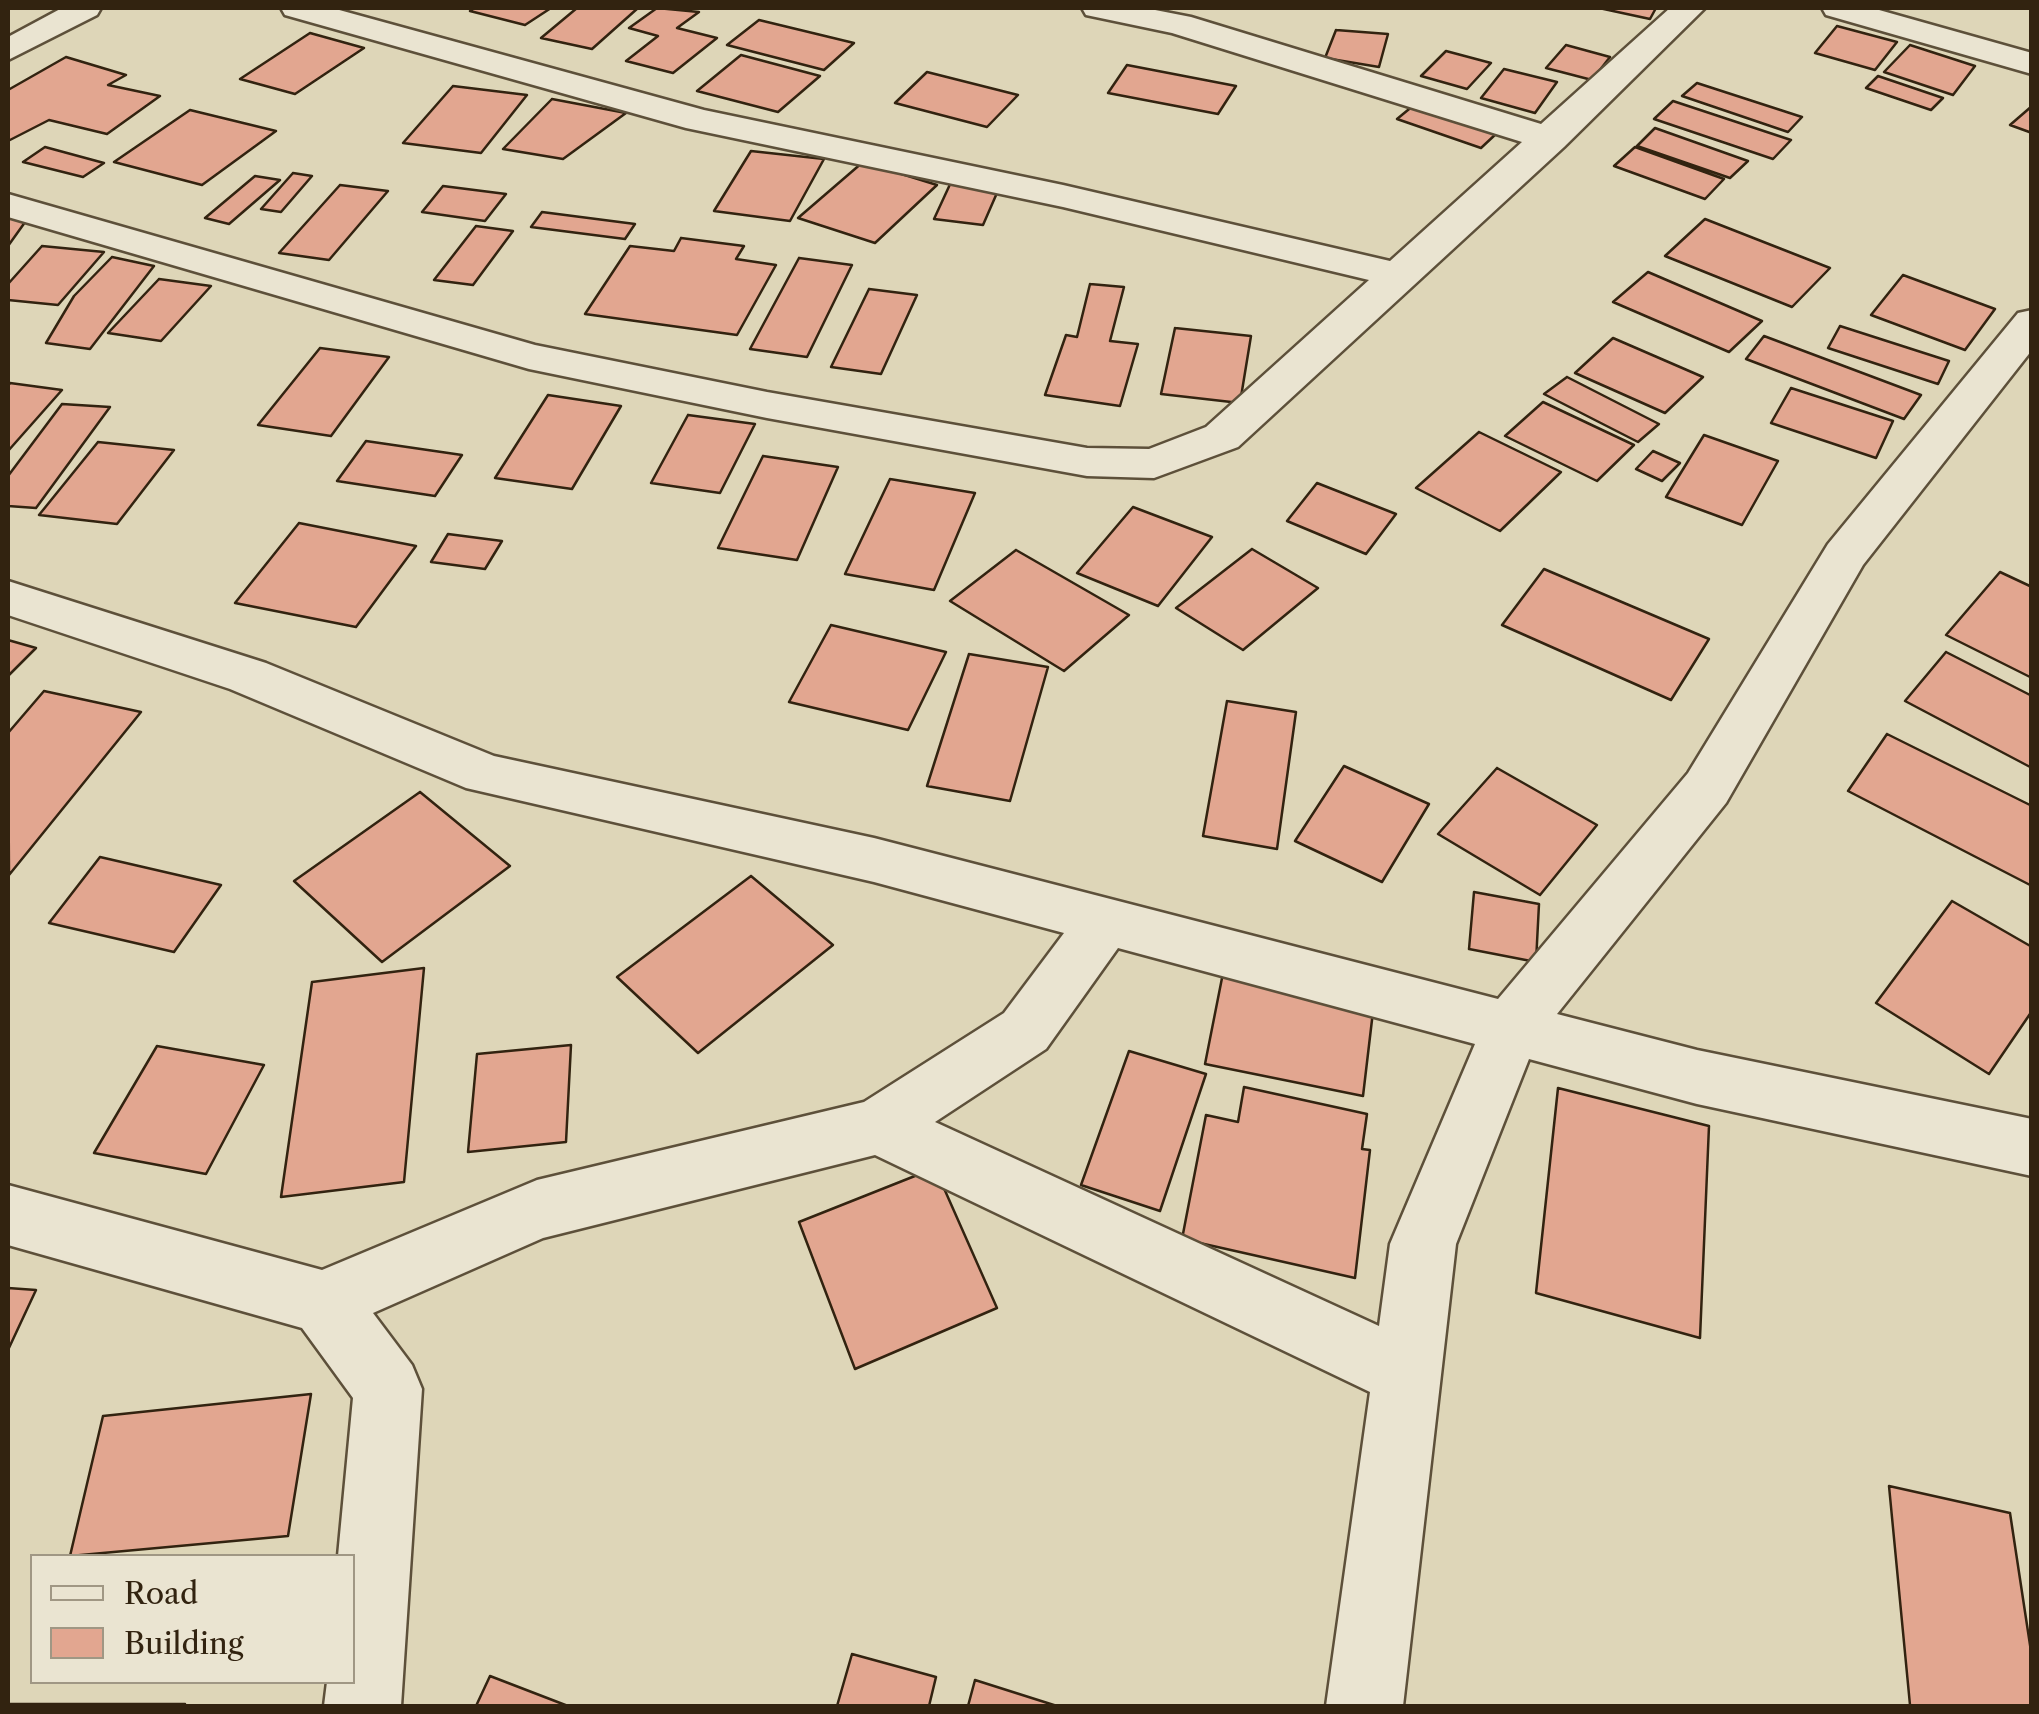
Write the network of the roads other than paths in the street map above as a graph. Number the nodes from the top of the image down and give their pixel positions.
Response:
1 (85, 8) edge
2 (296, 8) edge
3 (1098, 8) edge
4 (1689, 8) edge
5 (1838, 8) edge
6 (8, 50) edge
7 (2032, 64) edge
8 (1551, 139) junction
9 (8, 205) edge
10 (1400, 275) junction
11 (2032, 322) edge
12 (8, 598) edge
13 (1107, 919) junction
14 (1512, 1026) junction
15 (878, 1126) junction
16 (2032, 1148) edge
17 (8, 1215) edge
18 (323, 1302) junction
19 (1404, 1372) junction
20 (364, 1706) edge
21 (1364, 1706) edge

1 - 6 street
2 - 10 street
3 - 8 street
4 - 8 street
5 - 7 street
8 - 10 street
9 - 10 street
11 - 14 street
12 - 13 street
13 - 14 street
13 - 15 street
14 - 16 street
14 - 19 street
15 - 18 street
15 - 19 street
17 - 18 street
18 - 20 street
19 - 21 street

